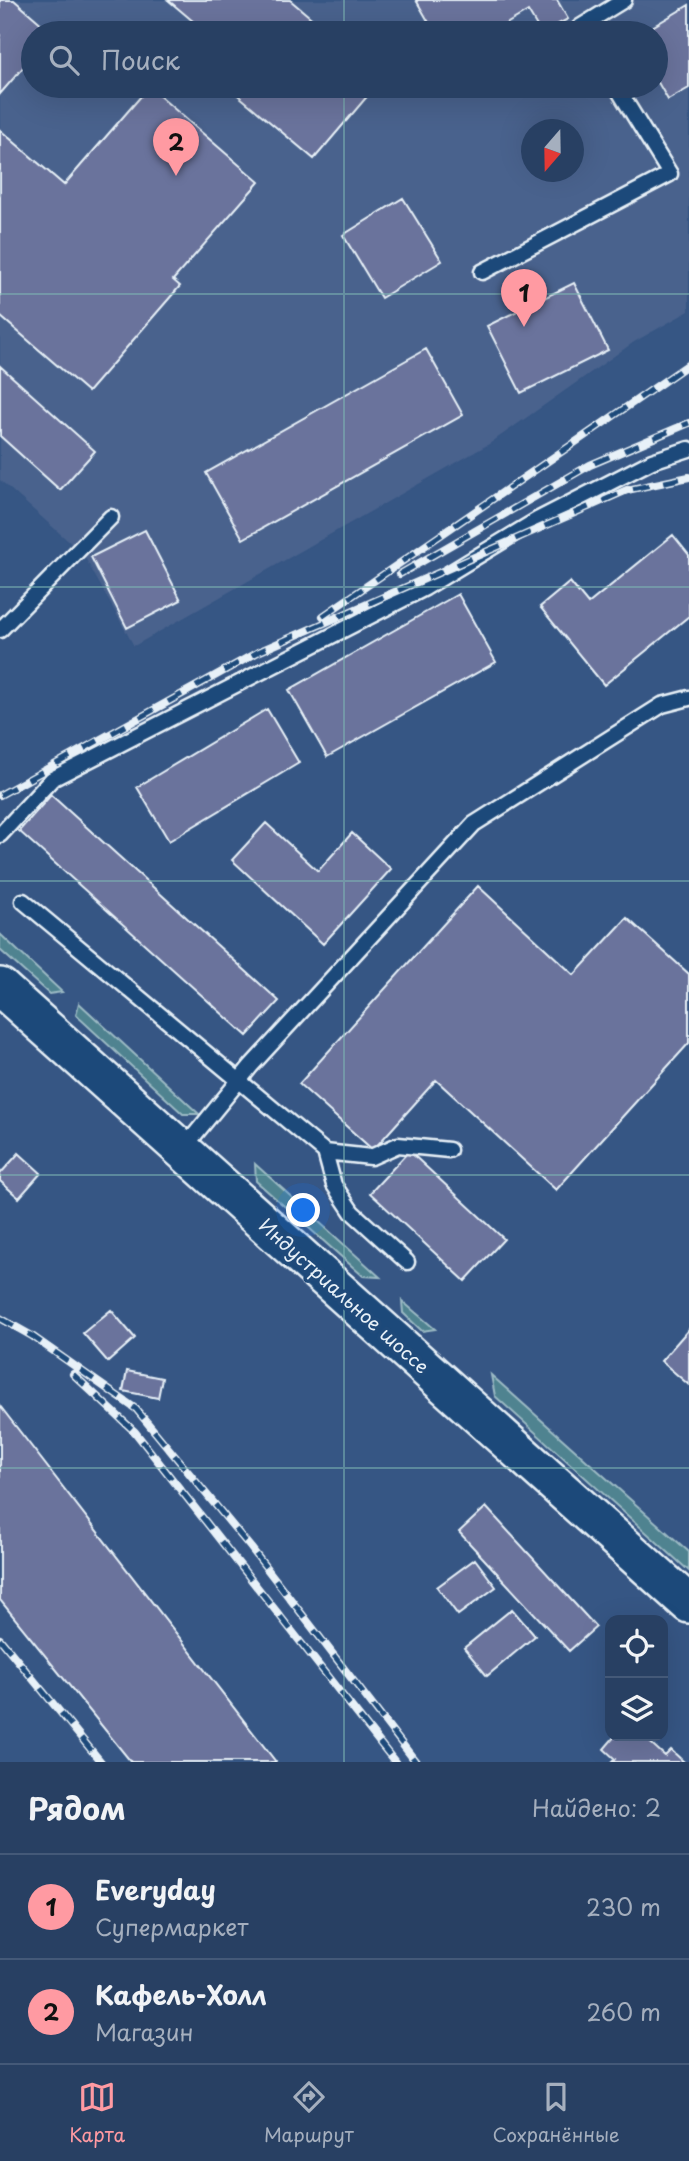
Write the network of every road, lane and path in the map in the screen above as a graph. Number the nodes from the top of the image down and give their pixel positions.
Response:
1 (624, 0) edge
2 (590, 21) edge
3 (623, 98) edge
4 (482, 272) dead end
5 (689, 449) edge
6 (111, 517) dead end
7 (0, 630) edge
8 (689, 698) edge
9 (0, 835) edge
10 (23, 901) dead end
11 (0, 987) edge
12 (239, 1080) junction
13 (182, 1150) junction
14 (449, 1150) dead end
15 (325, 1152) junction
16 (407, 1262) dead end
17 (689, 1604) edge

1 - 2 lane
3 - 4 lane
5 - 9 lane
6 - 7 lane
8 - 12 lane
10 - 12 lane
11 - 13 street, Индустриальное шоссе
12 - 13 lane
12 - 15 lane
13 - 17 street, Индустриальное шоссе
14 - 15 lane
15 - 16 lane

